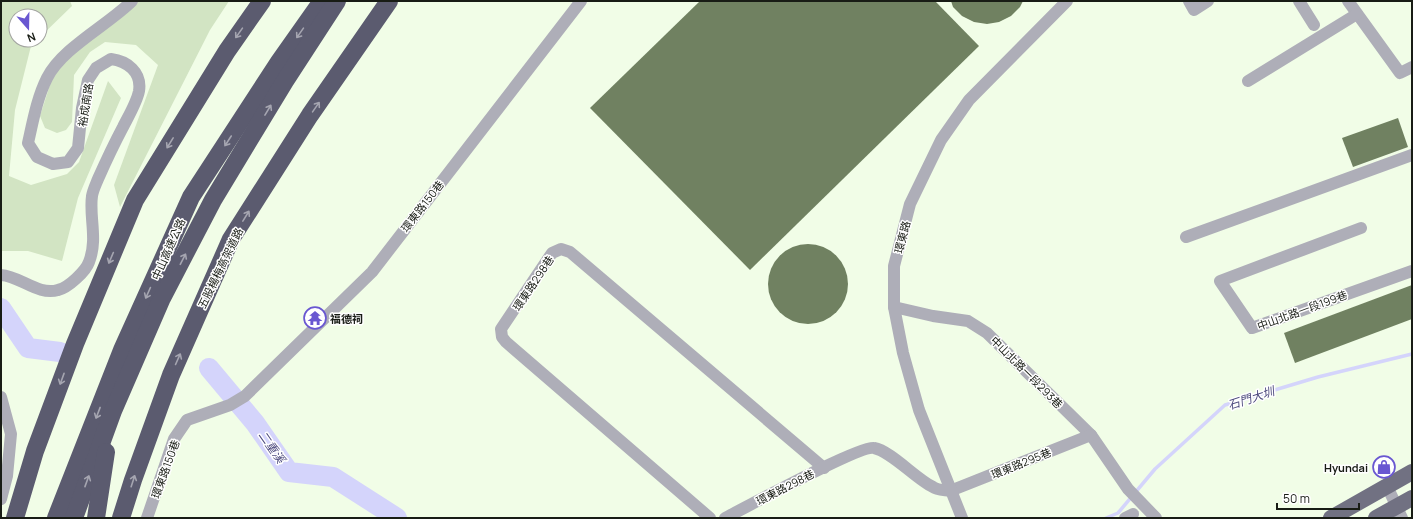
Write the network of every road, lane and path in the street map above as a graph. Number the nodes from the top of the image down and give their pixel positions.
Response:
1 (132, 1) edge
2 (262, 1) edge
3 (322, 1) edge
4 (337, 1) edge
5 (389, 1) edge
6 (1067, 1) edge
7 (1189, 1) edge
8 (1208, 1) edge
9 (1299, 1) edge
10 (1348, 1) edge
11 (580, 2) edge
12 (1357, 14) junction
13 (1314, 25) dead end
14 (1412, 67) edge
15 (1248, 81) dead end
16 (1412, 155) edge
17 (1361, 228) dead end
18 (1186, 237) dead end
19 (1412, 271) edge
20 (1, 275) edge
21 (894, 307) junction
22 (1, 397) edge
23 (113, 411) junction
24 (1091, 435) junction
25 (824, 468) junction
26 (1412, 472) edge
27 (1387, 486) junction
28 (950, 491) junction
29 (1412, 498) edge
30 (1, 499) edge
31 (1399, 512) edge
32 (15, 518) edge
33 (56, 518) edge
34 (74, 518) edge
35 (96, 518) edge
36 (122, 518) edge
37 (147, 518) edge
38 (710, 518) edge
39 (725, 518) edge
40 (962, 518) edge
41 (1156, 518) edge
42 (1331, 518) edge
43 (1376, 518) edge

1 - 20 street, 裕成南路
2 -> 32 highway
3 -> 33 highway, 中山高速公路
23 -> 4 highway, 中山高速公路
36 -> 5 highway, 五股楊梅高架道路
6 - 21 street, 環東路
7 - 8 street
9 - 13 street
10 - 12 street
11 - 37 street, 環東路150巷
12 - 14 street
12 - 15 street
16 - 18 street
17 - 19 street, 中山北路一段199巷
21 - 24 street, 中山北路一段293巷
21 - 28 street, 環東路
22 - 30 street
34 -> 23 highway, 中山高速公路
23 - 35 highway
24 - 28 street, 環東路295巷
24 - 41 street, 中山北路一段293巷
25 - 28 street, 環東路298巷
25 - 38 street, 環東路298巷
25 - 39 street, 環東路298巷
26 - 27 main road
27 - 31 street
27 - 42 main road
28 - 40 street, 環東路
29 - 31 main road
31 - 43 main road

